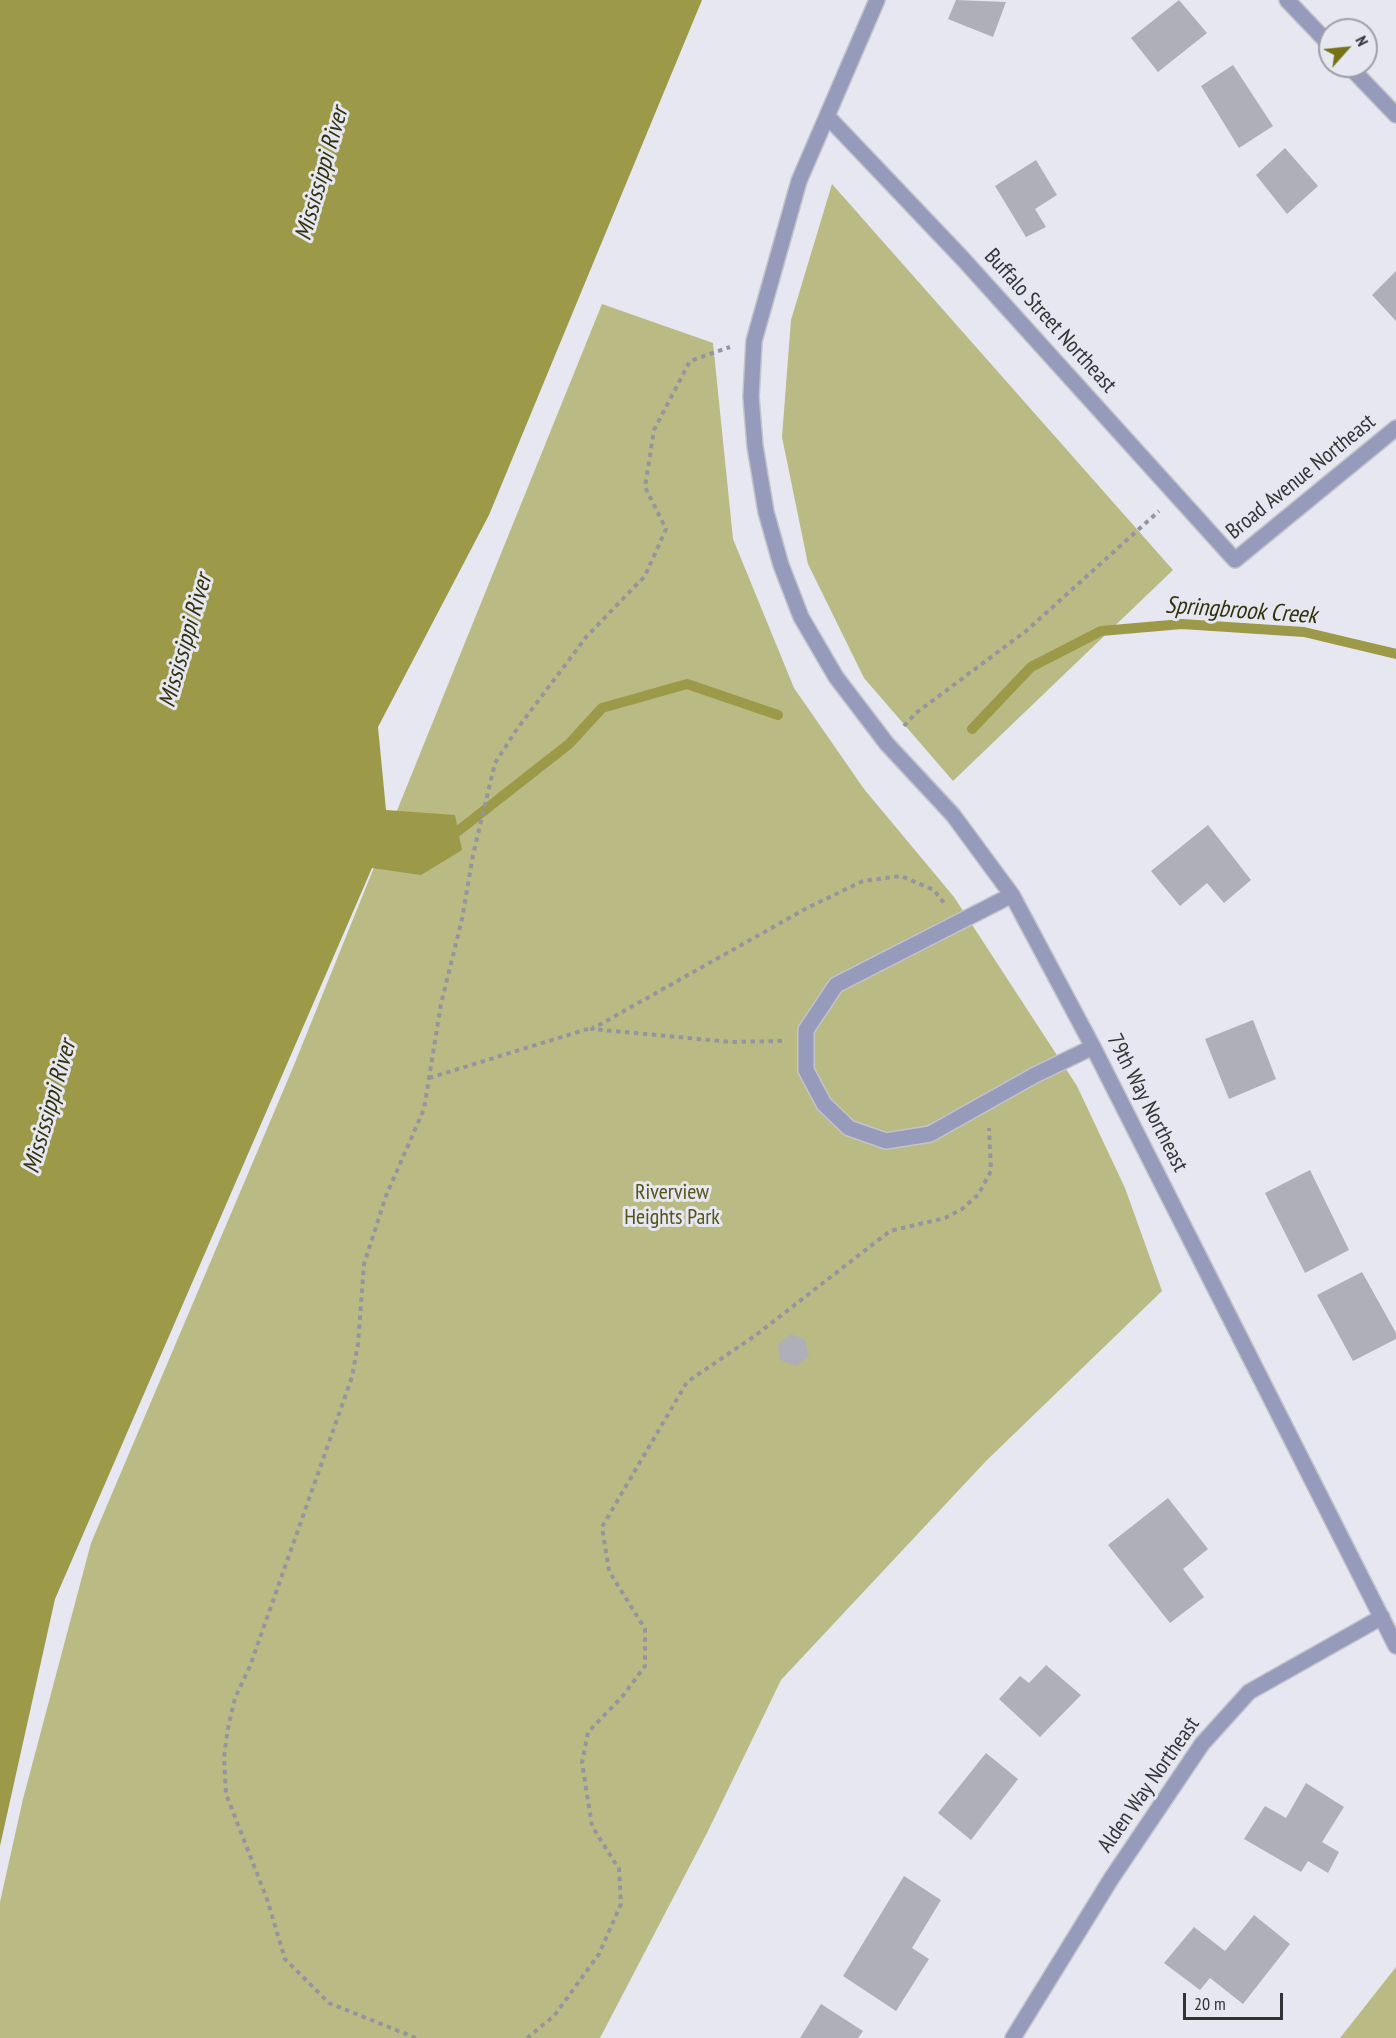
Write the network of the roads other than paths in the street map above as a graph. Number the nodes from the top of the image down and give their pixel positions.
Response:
1 (877, 0) edge
2 (1287, 0) edge
3 (1318, 32) edge
4 (1361, 78) edge
5 (1396, 115) edge
6 (828, 117) junction
7 (1396, 428) edge
8 (1235, 560) joint
9 (1012, 895) junction
10 (1094, 1047) junction
11 (1382, 1617) junction
12 (1396, 1646) edge
13 (1012, 2038) edge

1 - 6 street, 79th Way Northeast
2 - 3 street
4 - 5 street
6 - 8 street, Buffalo Street Northeast
6 - 9 street, 79th Way Northeast
7 - 8 street, Broad Avenue Northeast
9 - 10 street, 79th Way Northeast
9 - 10 street
10 - 11 street, 79th Way Northeast
11 - 12 street, 79th Way Northeast
11 - 13 street, Alden Way Northeast

